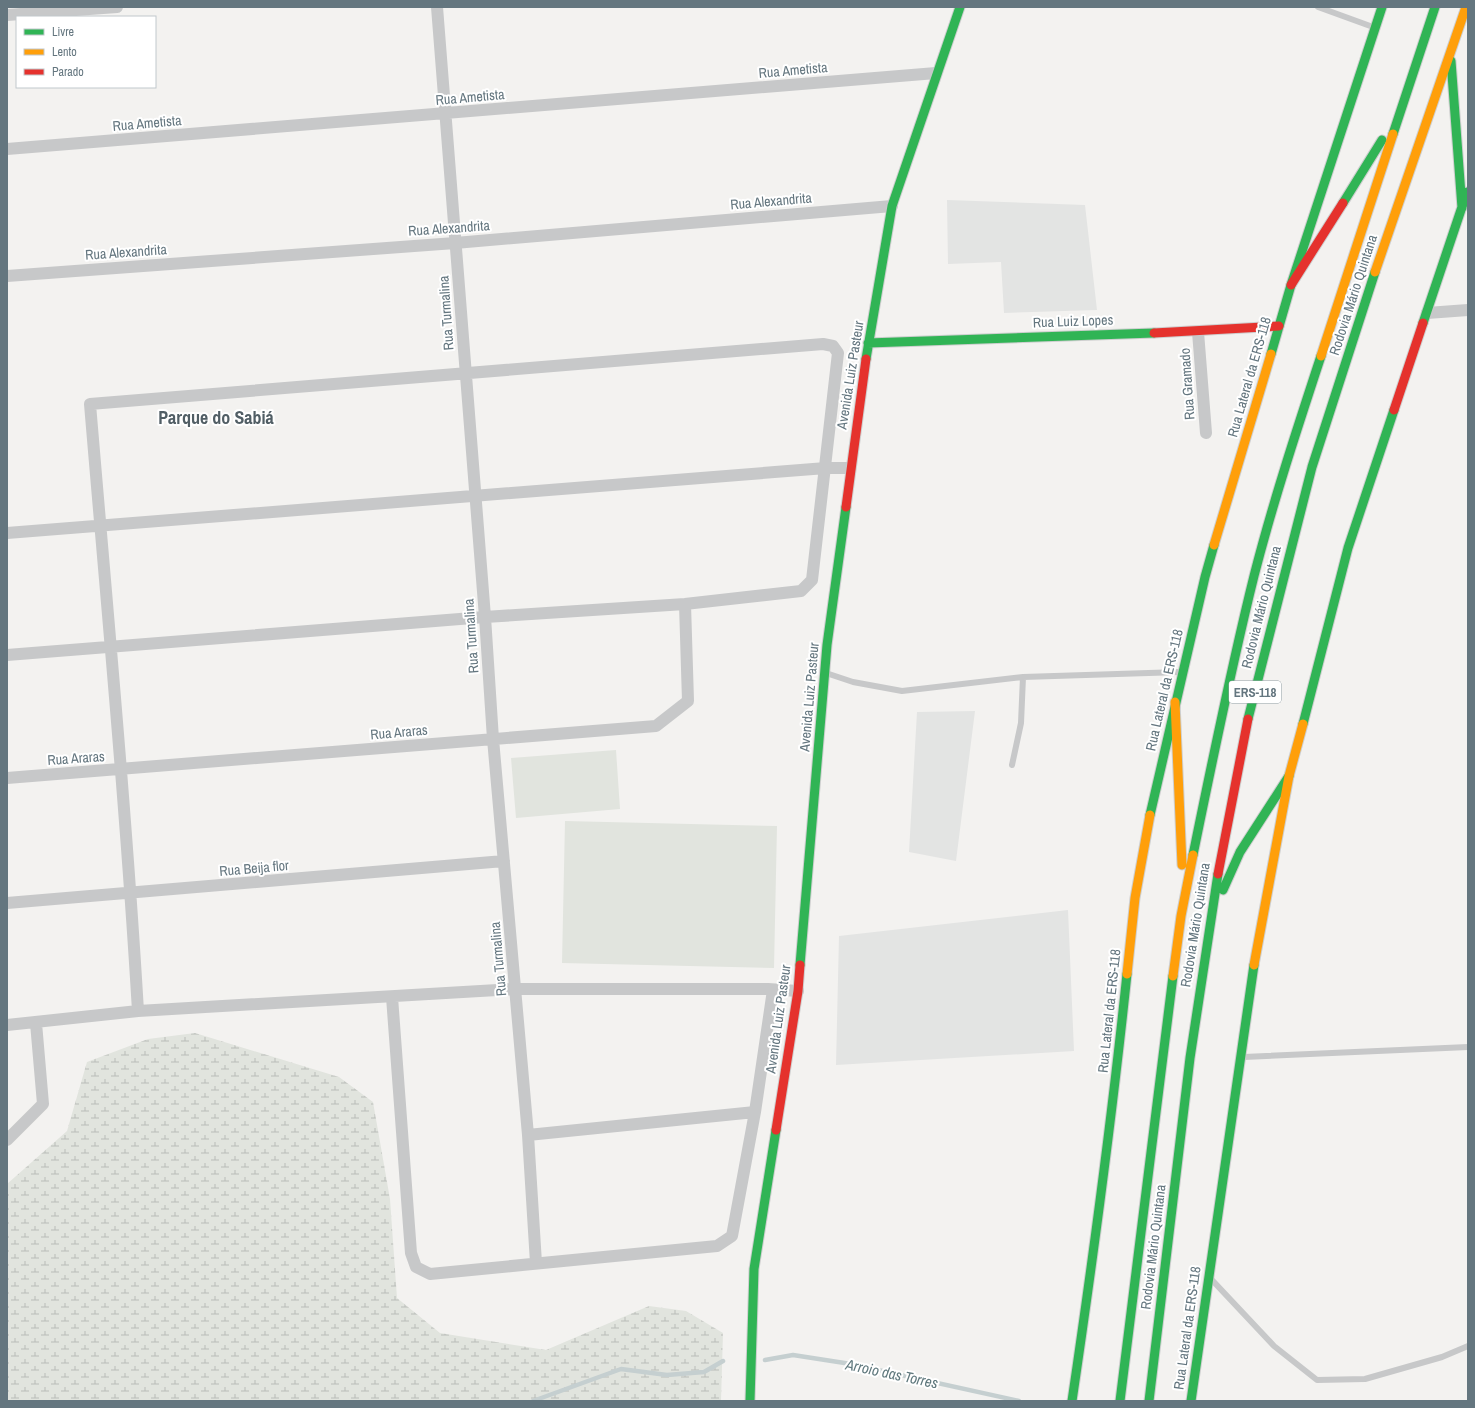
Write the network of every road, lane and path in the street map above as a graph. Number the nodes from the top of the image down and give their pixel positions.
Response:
1 (117, 7) edge
2 (437, 7) edge
3 (960, 7) edge
4 (1318, 7) edge
5 (1382, 7) edge
6 (1435, 7) edge
7 (1466, 7) edge
8 (7, 15) edge
9 (1375, 28) junction
10 (1450, 53) junction
11 (936, 73) junction
12 (1400, 112) junction
13 (444, 114) junction
14 (7, 149) edge
15 (1468, 189) edge
16 (892, 206) junction
17 (1462, 208) junction
18 (455, 243) junction
19 (7, 276) edge
20 (1291, 285) junction
21 (1468, 310) edge
22 (1427, 313) junction
23 (1279, 326) junction
24 (1198, 332) junction
25 (868, 343) junction
26 (466, 375) junction
27 (1206, 434) dead end
28 (826, 468) junction
29 (850, 468) junction
30 (475, 496) junction
31 (100, 525) junction
32 (7, 533) edge
33 (685, 604) junction
34 (485, 617) junction
35 (111, 647) junction
36 (7, 655) edge
37 (825, 672) junction
38 (1182, 672) junction
39 (1023, 677) junction
40 (1175, 702) junction
41 (493, 739) junction
42 (1012, 765) dead end
43 (121, 770) junction
44 (1289, 776) junction
45 (7, 778) edge
46 (504, 861) junction
47 (131, 893) junction
48 (7, 903) edge
49 (1181, 916) junction
50 (1210, 919) junction
51 (515, 989) junction
52 (773, 990) junction
53 (798, 992) junction
54 (392, 997) junction
55 (138, 1011) junction
56 (36, 1022) junction
57 (7, 1025) edge
58 (1468, 1047) edge
59 (1240, 1057) junction
60 (755, 1112) junction
61 (528, 1135) junction
62 (7, 1140) edge
63 (536, 1263) junction
64 (1208, 1276) junction
65 (1468, 1346) edge
66 (750, 1401) edge
67 (1072, 1401) edge
68 (1120, 1401) edge
69 (1149, 1401) edge
70 (1190, 1401) edge

1 - 8 street
2 - 13 street, Rua Turmalina
3 - 11 main road, Avenida Luiz Pasteur
4 - 9 lane
5 - 9 main road, Rua Lateral da ERS-118
6 - 12 main road, Rodovia Mário Quintana / ERS-118
7 - 10 main road, Rodovia Mário Quintana / ERS-118
9 - 20 main road, Rua Lateral da ERS-118
10 - 17 main road
10 - 50 main road, Rodovia Mário Quintana / ERS-118
11 - 13 street, Rua Ametista
11 - 16 main road, Avenida Luiz Pasteur
12 - 20 main road
12 - 49 main road, Rodovia Mário Quintana / ERS-118
13 - 14 street, Rua Ametista
13 - 18 street, Rua Turmalina
15 - 17 main road, Rua Lateral da ERS-118
16 - 18 street, Rua Alexandrita
16 - 25 main road, Avenida Luiz Pasteur
17 - 22 main road, Rua Lateral da ERS-118
18 - 19 street, Rua Alexandrita
18 - 26 street, Rua Turmalina
20 - 23 main road, Rua Lateral da ERS-118
21 - 22 street
22 - 44 main road, Rua Lateral da ERS-118
23 - 24 main road, Rua Luiz Lopes
23 - 38 main road, Rua Lateral da ERS-118
24 - 25 main road, Rua Luiz Lopes
24 - 27 street, Rua Gramado
25 - 29 main road, Avenida Luiz Pasteur
26 - 28 street
26 - 30 street, Rua Turmalina
26 - 31 street
28 - 29 street
28 - 30 street
28 - 33 street
29 - 37 main road, Avenida Luiz Pasteur
30 - 31 street
30 - 34 street, Rua Turmalina
31 - 32 street
31 - 35 street
33 - 34 street
33 - 41 street, Rua Araras
34 - 35 street
34 - 41 street, Rua Turmalina
35 - 36 street
35 - 43 street
37 - 39 lane
37 - 53 main road, Avenida Luiz Pasteur
38 - 39 lane
38 - 40 main road, Rua Lateral da ERS-118
39 - 42 lane
40 - 49 main road
40 - 67 main road, Rua Lateral da ERS-118
41 - 43 street, Rua Araras
41 - 46 street, Rua Turmalina
43 - 45 street, Rua Araras
43 - 47 street
44 - 50 main road
44 - 59 main road, Rua Lateral da ERS-118
46 - 47 street, Rua Beija flor
46 - 51 street, Rua Turmalina
47 - 48 street, Rua Beija flor
47 - 55 street
49 - 68 main road, Rodovia Mário Quintana / ERS-118
50 - 69 main road, Rodovia Mário Quintana / ERS-118
51 - 52 street
51 - 54 street
51 - 61 street, Rua Turmalina
52 - 53 street
52 - 60 street
53 - 66 main road, Avenida Luiz Pasteur
54 - 55 street
54 - 63 street
55 - 56 street
56 - 57 street
56 - 62 street
58 - 59 lane
59 - 64 main road, Rua Lateral da ERS-118
60 - 61 street
60 - 63 street
61 - 63 street, Rua Turmalina
64 - 65 lane
64 - 70 main road, Rua Lateral da ERS-118

